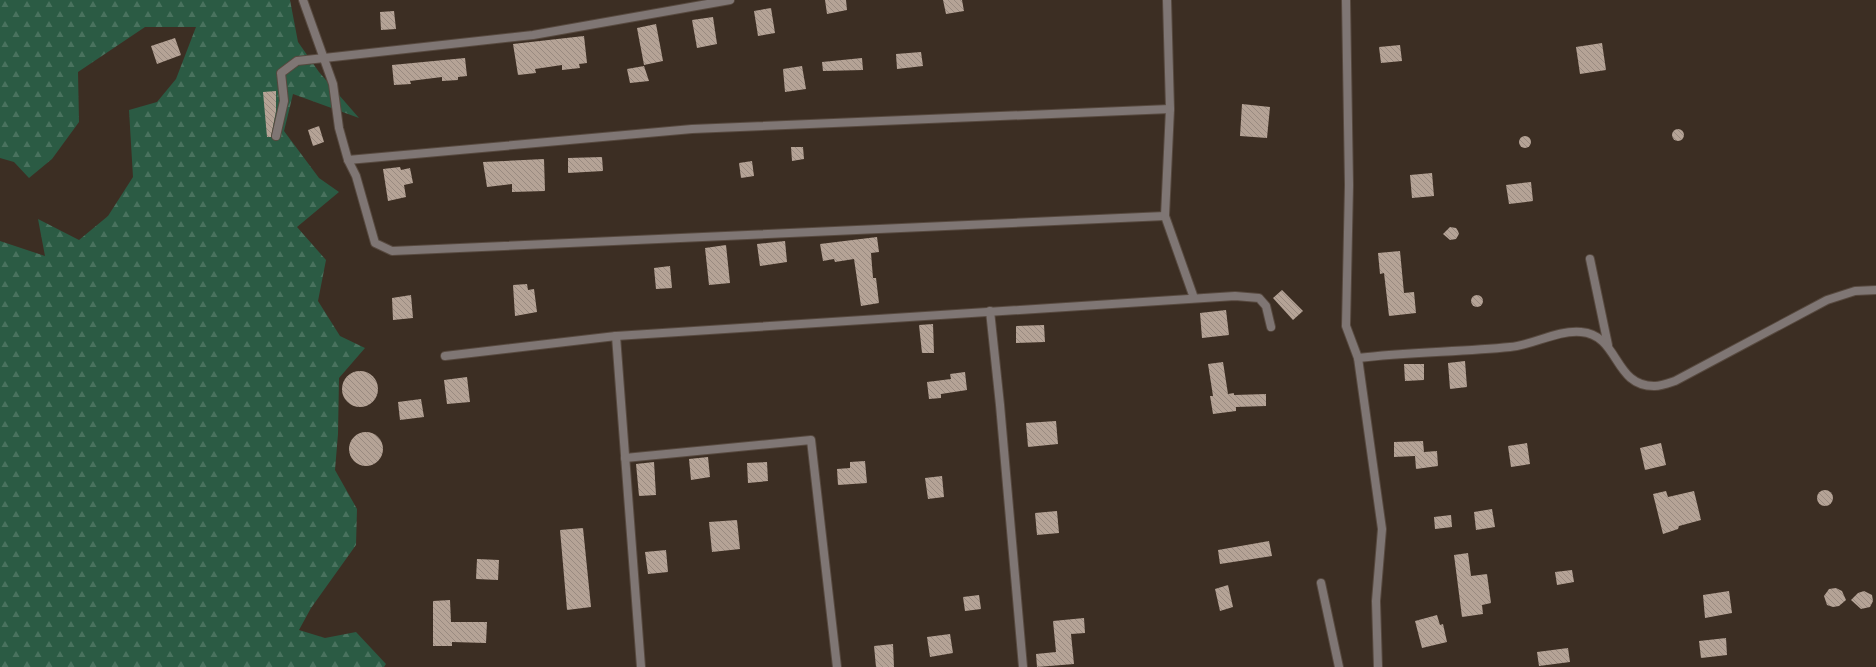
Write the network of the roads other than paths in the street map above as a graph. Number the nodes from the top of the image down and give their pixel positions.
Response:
1 (303, 0) edge
2 (730, 0) edge
3 (1167, 0) edge
4 (1346, 0) edge
5 (325, 59) junction
6 (1170, 109) junction
7 (276, 136) dead end
8 (348, 160) junction
9 (1165, 216) junction
10 (1590, 258) dead end
11 (1876, 290) edge
12 (1194, 298) junction
13 (990, 311) junction
14 (1271, 327) dead end
15 (616, 336) junction
16 (1608, 345) junction
17 (445, 356) dead end
18 (1358, 358) junction
19 (625, 458) junction
20 (1321, 583) dead end
21 (641, 667) edge
22 (837, 667) edge
23 (1023, 667) edge
24 (1339, 667) edge
25 (1378, 667) edge

1 - 5 street
2 - 5 street
3 - 6 street
4 - 18 street
5 - 7 street
5 - 8 street
6 - 8 street
6 - 9 street
8 - 9 street
9 - 12 street
10 - 16 street
11 - 16 street
12 - 13 street
12 - 14 street
13 - 15 street
13 - 23 street
15 - 17 street
15 - 19 street
16 - 18 street
18 - 25 street
19 - 21 street
19 - 22 street
20 - 24 street

